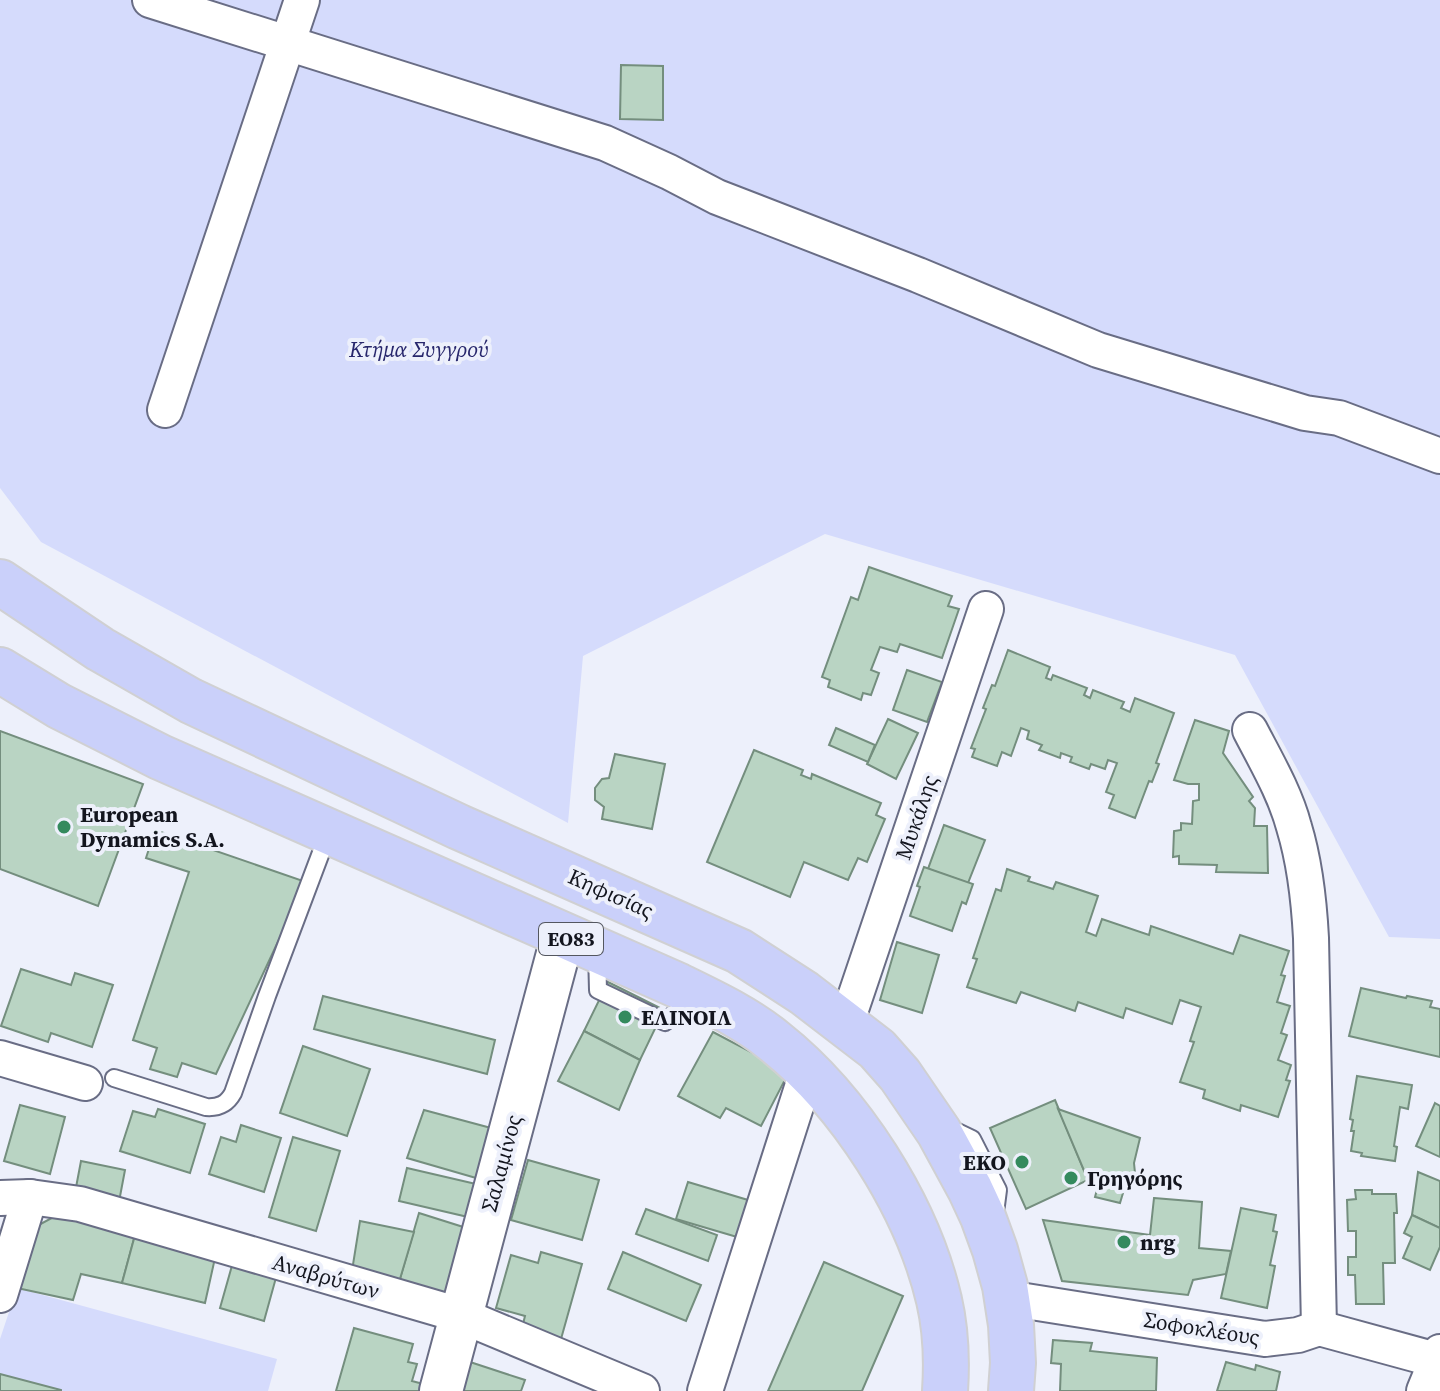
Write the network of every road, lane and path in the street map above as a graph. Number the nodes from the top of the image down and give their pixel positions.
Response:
1 (150, 0) edge
2 (302, 0) edge
3 (289, 43) junction
4 (165, 410) dead end
5 (1440, 456) edge
6 (0, 582) edge
7 (986, 609) dead end
8 (0, 670) edge
9 (1250, 730) dead end
10 (329, 832) junction
11 (580, 943) junction
12 (846, 1024) junction
13 (0, 1058) edge
14 (807, 1072) junction
15 (99, 1080) joint
16 (15, 1197) edge
17 (0, 1295) edge
18 (1007, 1298) junction
19 (460, 1315) junction
20 (1319, 1328) junction
21 (1435, 1366) edge
22 (441, 1391) edge
23 (642, 1391) edge
24 (705, 1391) edge
25 (945, 1391) edge
26 (1011, 1391) edge

1 - 3 street
2 - 3 street
3 - 4 street
3 - 5 street
6 - 12 main road, Κηφισίας / ΕΟ83
7 - 12 street, Μυκάλης
8 - 10 main road, ΕΟ83
9 - 20 street
10 - 11 main road, ΕΟ83
10 - 15 lane
11 - 14 main road, ΕΟ83
11 - 19 street, Σαλαμίνος
12 - 18 main road, Κηφισίας / ΕΟ83
13 - 15 street
14 - 24 street
14 - 25 main road, ΕΟ83
16 - 17 street
16 - 19 street, Αναβρύτων
18 - 20 street, Σοφοκλέους
18 - 26 main road, Κηφισίας / ΕΟ83
19 - 22 street, Σαλαμίνος
19 - 23 street, Αναβρύτων
20 - 21 street, Σοφοκλέους

